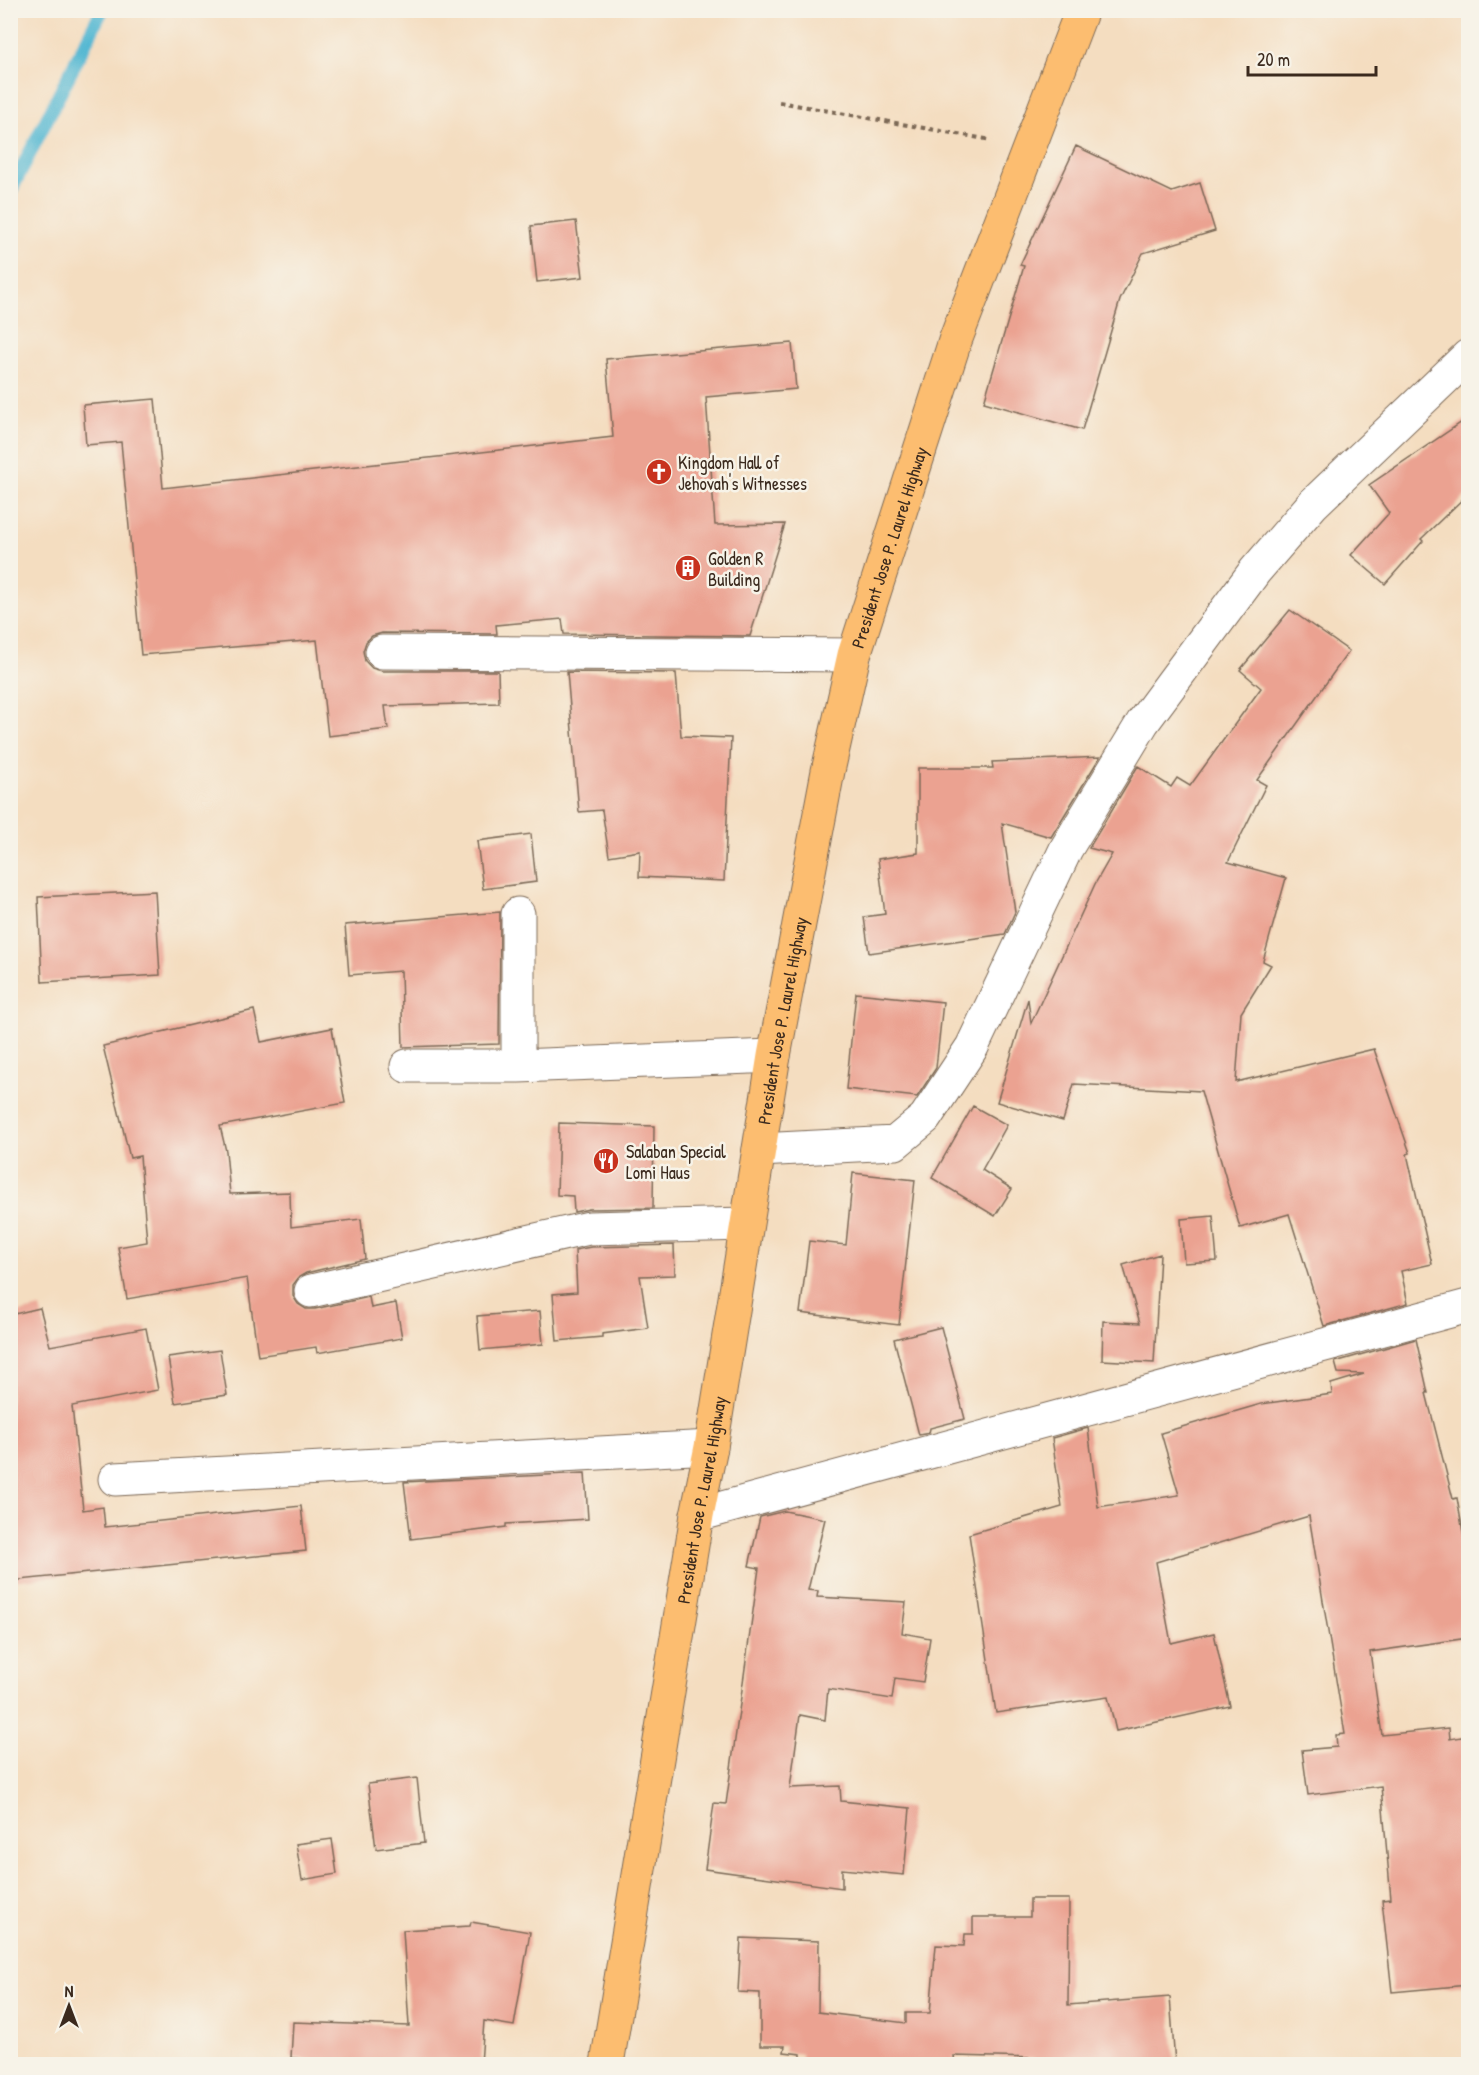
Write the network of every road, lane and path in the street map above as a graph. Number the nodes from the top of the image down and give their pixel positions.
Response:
1 (1082, 10) edge
2 (779, 102) dead end
3 (1029, 146) junction
4 (1468, 356) edge
5 (382, 652) dead end
6 (854, 655) junction
7 (518, 914) dead end
8 (774, 1056) junction
9 (407, 1066) dead end
10 (518, 1066) junction
11 (759, 1150) junction
12 (746, 1224) junction
13 (311, 1291) dead end
14 (1468, 1306) edge
15 (711, 1447) junction
16 (115, 1479) dead end
17 (697, 1515) junction
18 (607, 2064) edge

1 - 3 highway, President Jose P. Laurel Highway
2 - 3 path
3 - 6 highway, President Jose P. Laurel Highway
4 - 11 street
5 - 6 street
6 - 8 highway, President Jose P. Laurel Highway
7 - 10 street
8 - 10 street
8 - 11 highway, President Jose P. Laurel Highway
9 - 10 street
11 - 12 highway, President Jose P. Laurel Highway
12 - 13 street
12 - 15 highway, President Jose P. Laurel Highway
14 - 17 street
15 - 16 street
15 - 17 highway, President Jose P. Laurel Highway
17 - 18 highway, President Jose P. Laurel Highway

